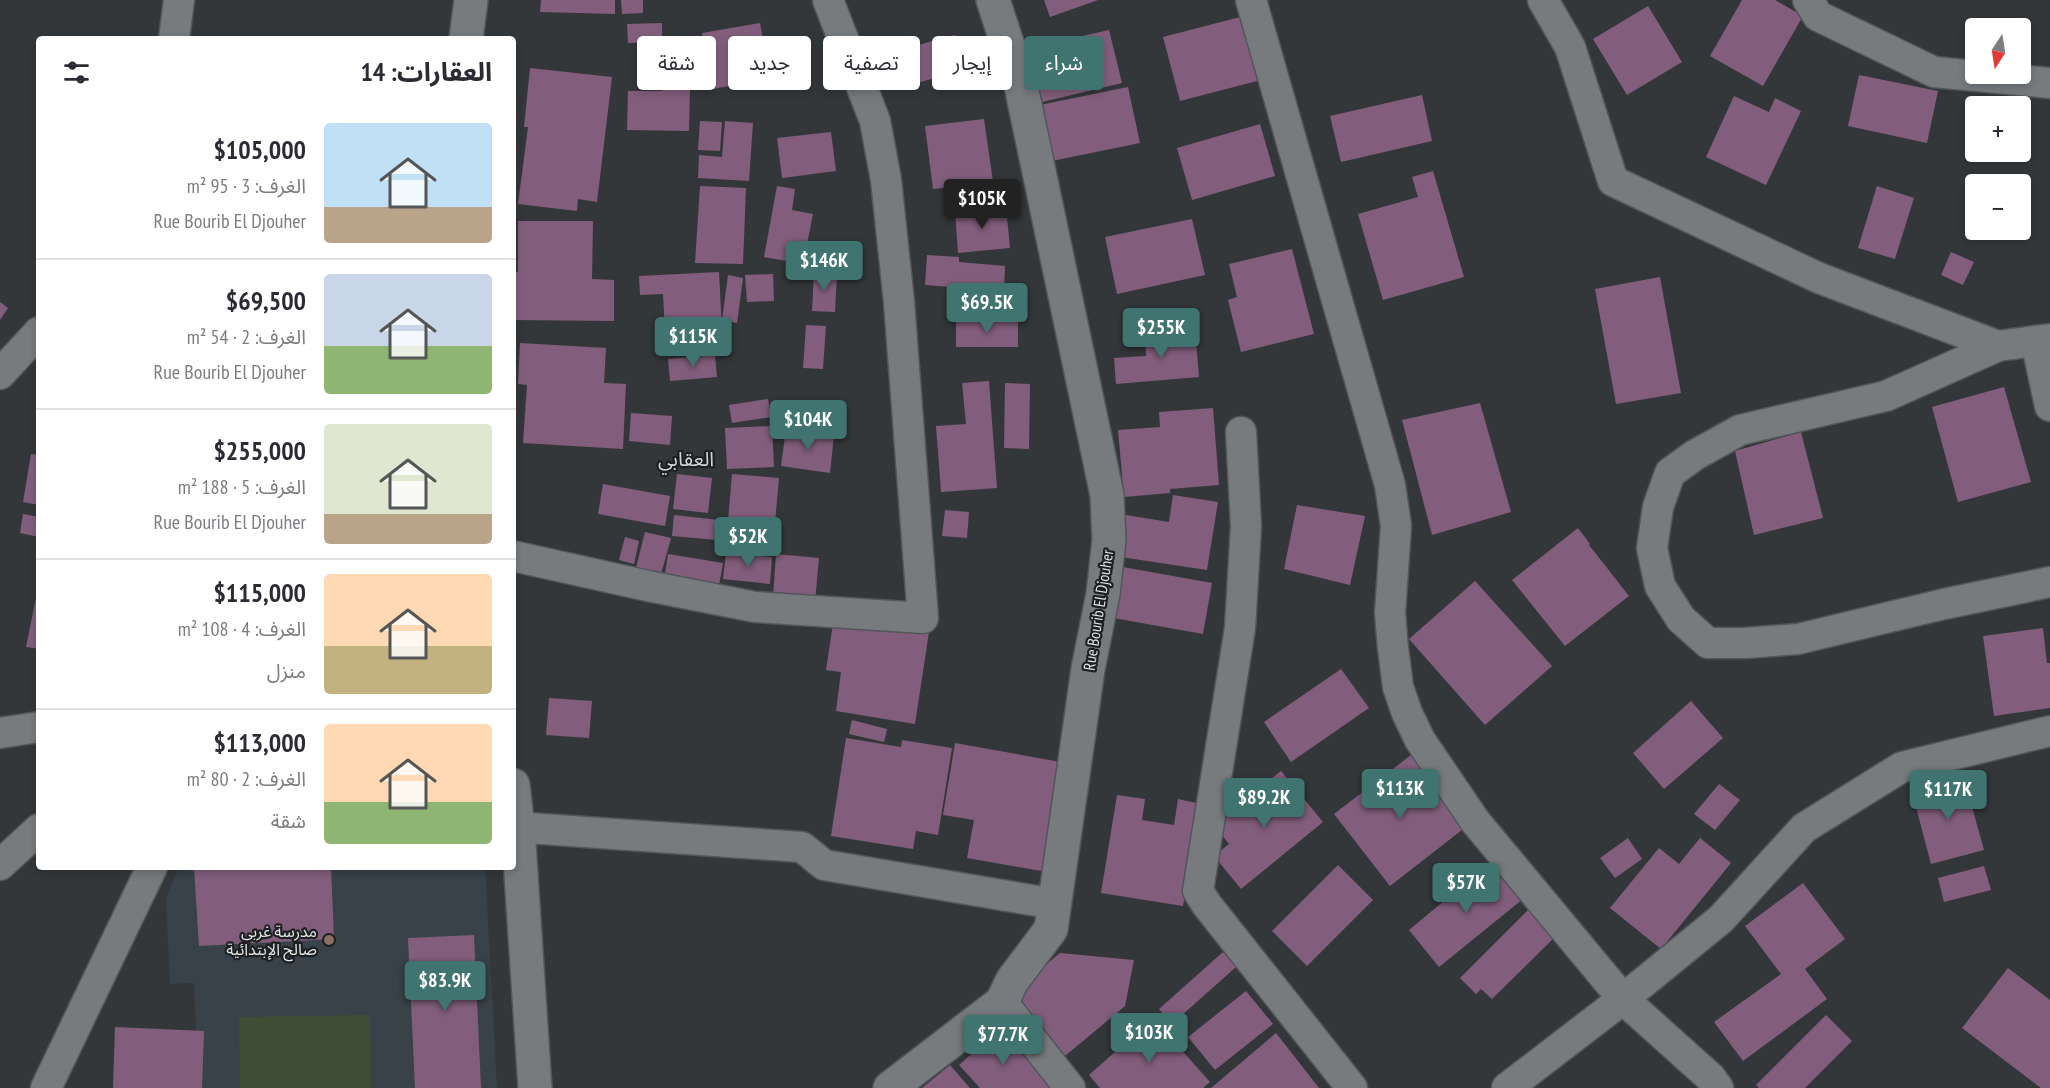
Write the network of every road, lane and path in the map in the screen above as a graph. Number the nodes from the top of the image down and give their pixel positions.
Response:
1 (178, 0) edge
2 (471, 0) edge
3 (828, 0) edge
4 (993, 0) edge
5 (1251, 0) edge
6 (1543, 0) edge
7 (1808, 0) edge
8 (174, 36) edge
9 (466, 36) edge
10 (2050, 83) edge
11 (36, 335) edge
12 (2043, 340) edge
13 (1998, 346) junction
14 (0, 374) edge
15 (2050, 406) edge
16 (1242, 432) dead end
17 (516, 557) edge
18 (2050, 582) edge
19 (36, 727) edge
20 (2050, 731) edge
21 (0, 733) edge
22 (516, 828) edge
23 (36, 832) edge
24 (0, 865) edge
25 (151, 870) edge
26 (1055, 904) junction
27 (1623, 999) junction
28 (1002, 1002) junction
29 (1710, 1085) edge
30 (46, 1088) edge
31 (535, 1088) edge
32 (890, 1088) edge
33 (1070, 1088) edge
34 (1352, 1088) edge
35 (1507, 1088) edge

1 - 8 street
2 - 9 main road
3 - 17 street
4 - 26 main road, Rue Bourib El Djouher
5 - 27 street
6 - 13 street
7 - 10 street
11 - 14 street
12 - 13 street
12 - 15 street
13 - 18 street
16 - 34 street
19 - 21 street
20 - 27 street
22 - 26 street
22 - 31 main road
23 - 24 street
25 - 30 street
26 - 28 main road, Rue Bourib El Djouher
27 - 29 street
27 - 35 street
28 - 32 main road, Rue Bourib El Djouher
28 - 33 street

